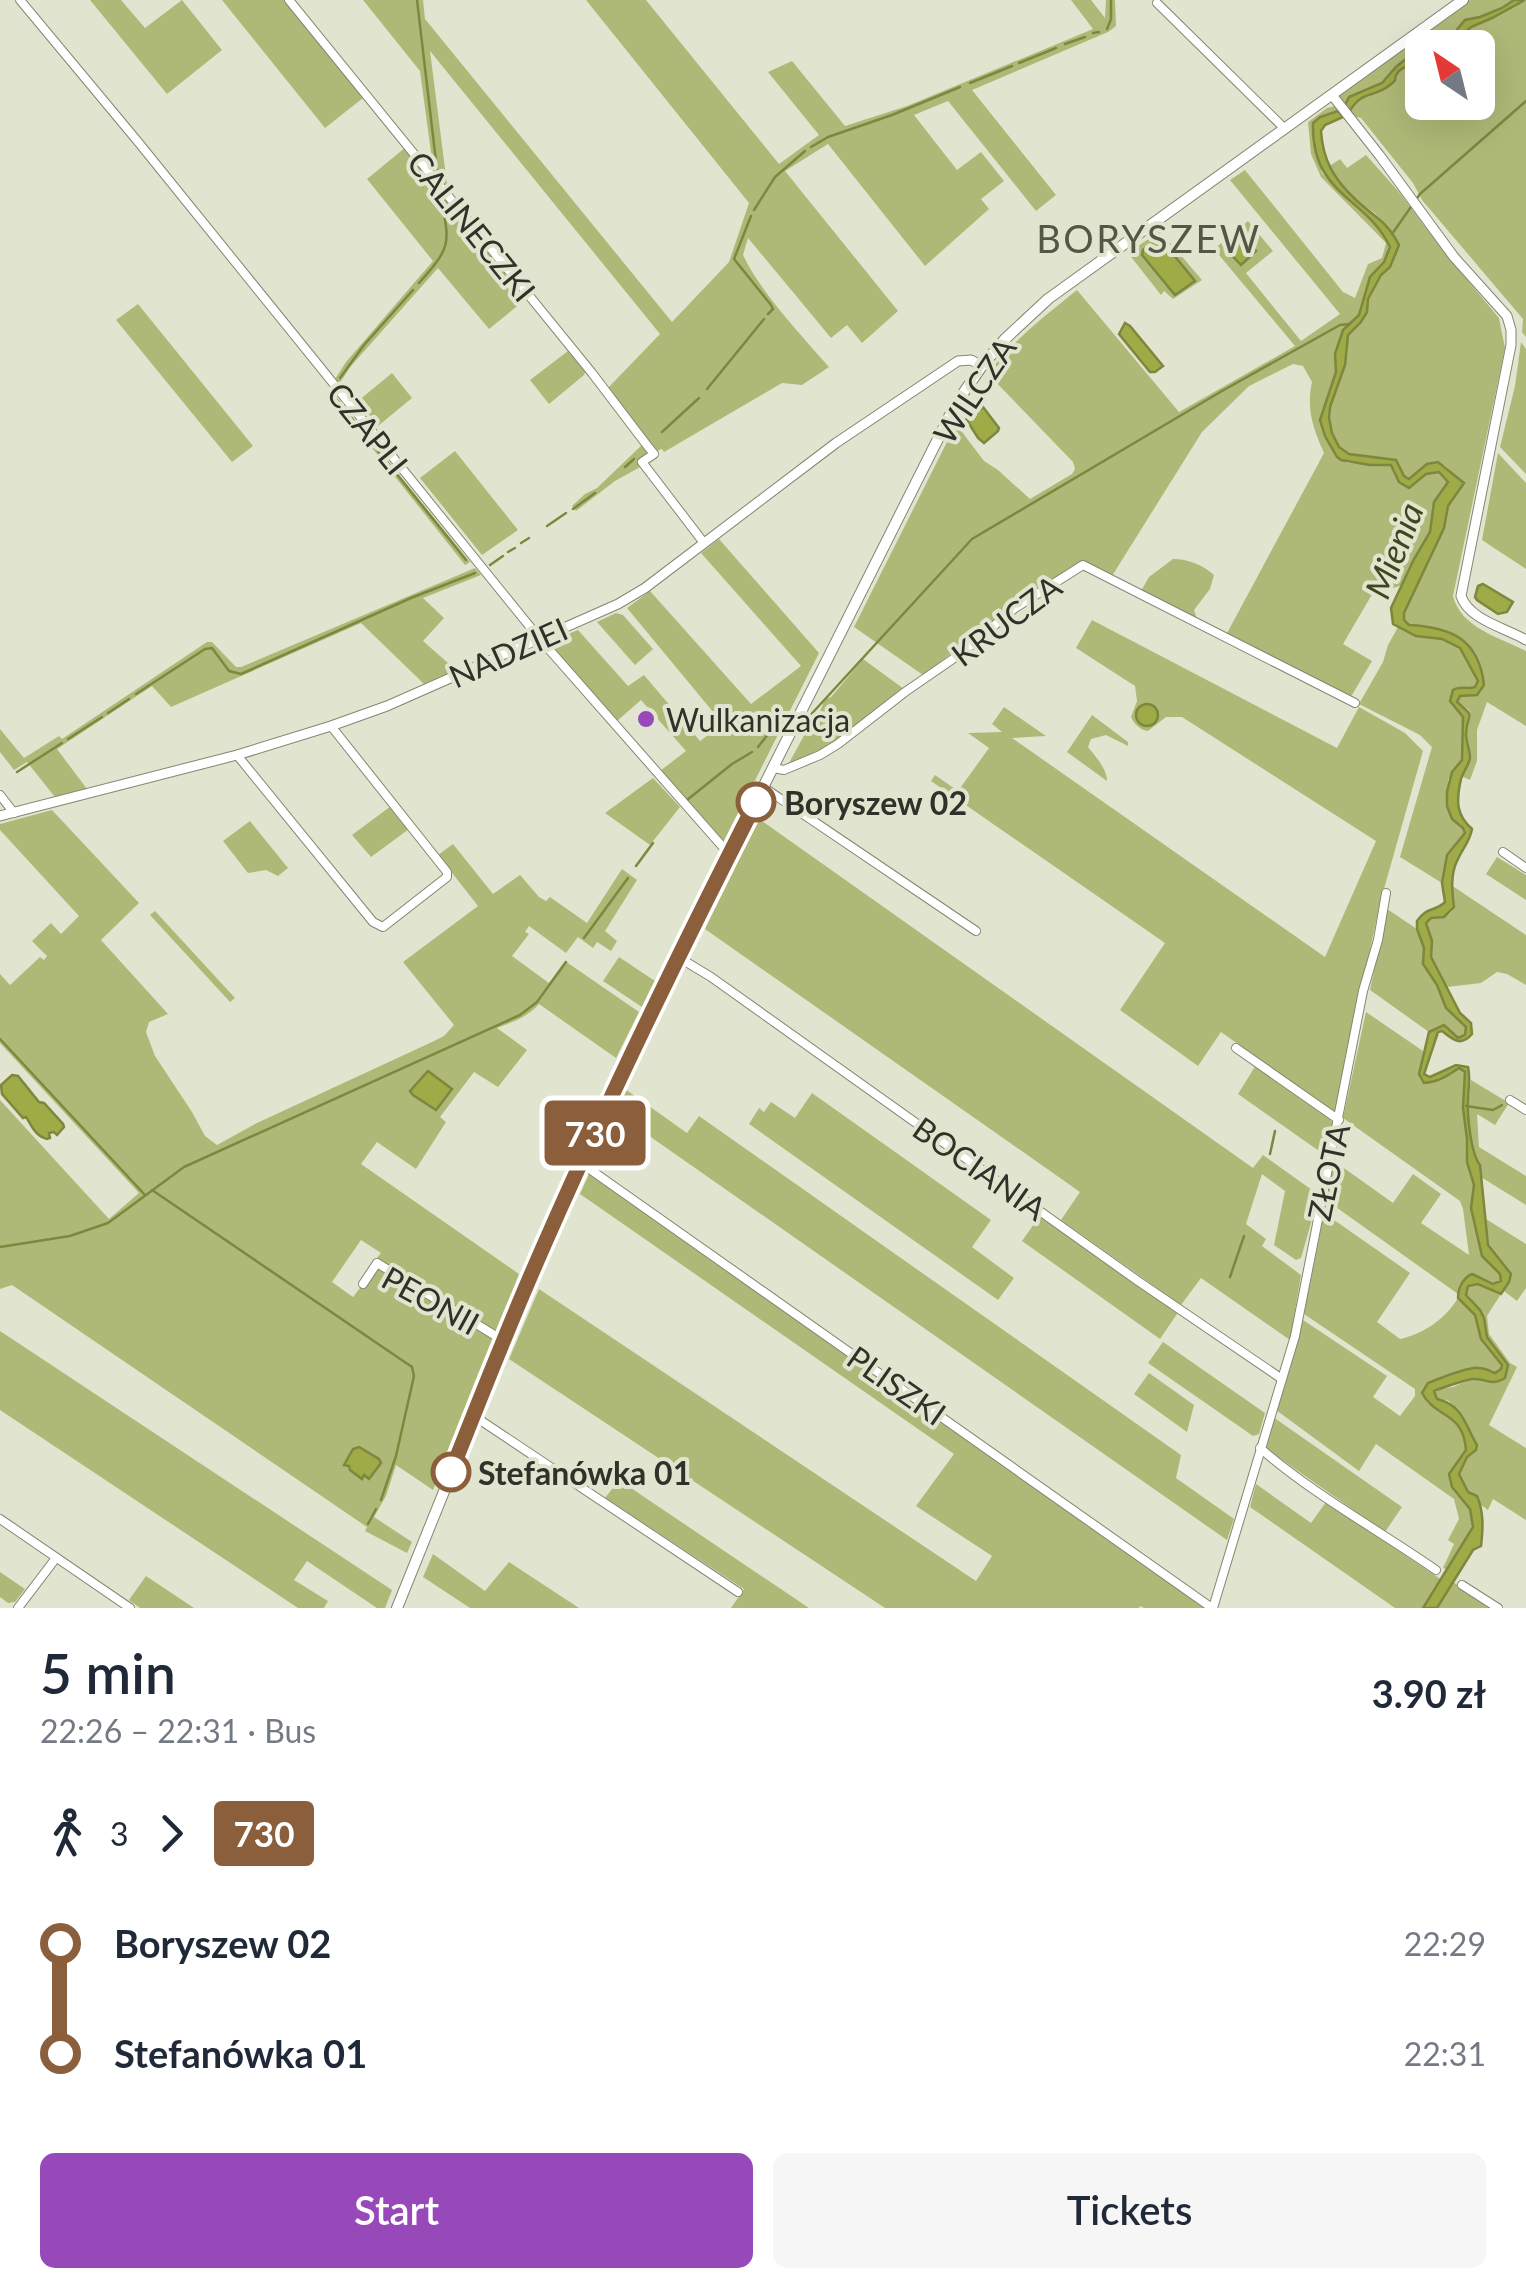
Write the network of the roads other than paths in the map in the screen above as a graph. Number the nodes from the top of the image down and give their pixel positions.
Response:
1 (20, 0) edge
2 (289, 0) edge
3 (1463, 0) edge
4 (1157, 3) dead end
5 (1335, 100) junction
6 (1285, 129) junction
7 (982, 366) junction
8 (704, 543) junction
9 (538, 638) junction
10 (1526, 640) edge
11 (1355, 703) dead end
12 (331, 726) junction
13 (237, 755) junction
14 (773, 768) junction
15 (763, 787) junction
16 (0, 795) edge
17 (14, 813) junction
18 (0, 816) edge
19 (727, 851) junction
20 (1502, 852) dead end
21 (1526, 868) edge
22 (1386, 893) dead end
23 (976, 931) dead end
24 (678, 957) junction
25 (1236, 1048) dead end
26 (1510, 1100) dead end
27 (1526, 1110) edge
28 (1339, 1120) junction
29 (581, 1162) junction
30 (363, 1284) dead end
31 (504, 1341) junction
32 (1282, 1379) junction
33 (474, 1416) junction
34 (1260, 1448) junction
35 (0, 1519) edge
36 (56, 1558) junction
37 (1436, 1570) dead end
38 (1462, 1585) dead end
39 (738, 1592) dead end
40 (18, 1608) edge
41 (130, 1608) edge
42 (397, 1608) edge
43 (1213, 1608) edge
44 (1498, 1608) edge

1 - 9 street, CZAPLI
2 - 8 street, CALINECZKI
3 - 5 main road, WILCZA
4 - 6 street
5 - 6 main road, WILCZA
5 - 10 street
6 - 7 main road, WILCZA
7 - 8 street, NADZIEI
7 - 14 main road, WILCZA
8 - 9 street, NADZIEI
9 - 12 street, NADZIEI
9 - 19 street, CZAPLI
11 - 14 street, KRUCZA
12 - 13 street, NADZIEI
12 - 13 street
13 - 17 street, NADZIEI
14 - 15 main road, WILCZA
15 - 19 main road, WILCZA
15 - 23 street
16 - 17 street
17 - 18 street, NADZIEI
19 - 24 main road, WILCZA
20 - 21 street
22 - 28 street, ZŁOTA
24 - 29 main road, WILCZA
24 - 32 street, BOCIANIA
25 - 28 street
26 - 27 street
28 - 32 street, ZŁOTA
29 - 31 main road, WILCZA
29 - 43 street, PLISZKI
30 - 31 street, PEONII
31 - 33 main road, WILCZA
32 - 34 street, ZŁOTA
33 - 39 street
33 - 42 main road, WILCZA
34 - 37 street
34 - 43 street, ZŁOTA
35 - 36 street
36 - 40 street
36 - 41 street
38 - 44 street

